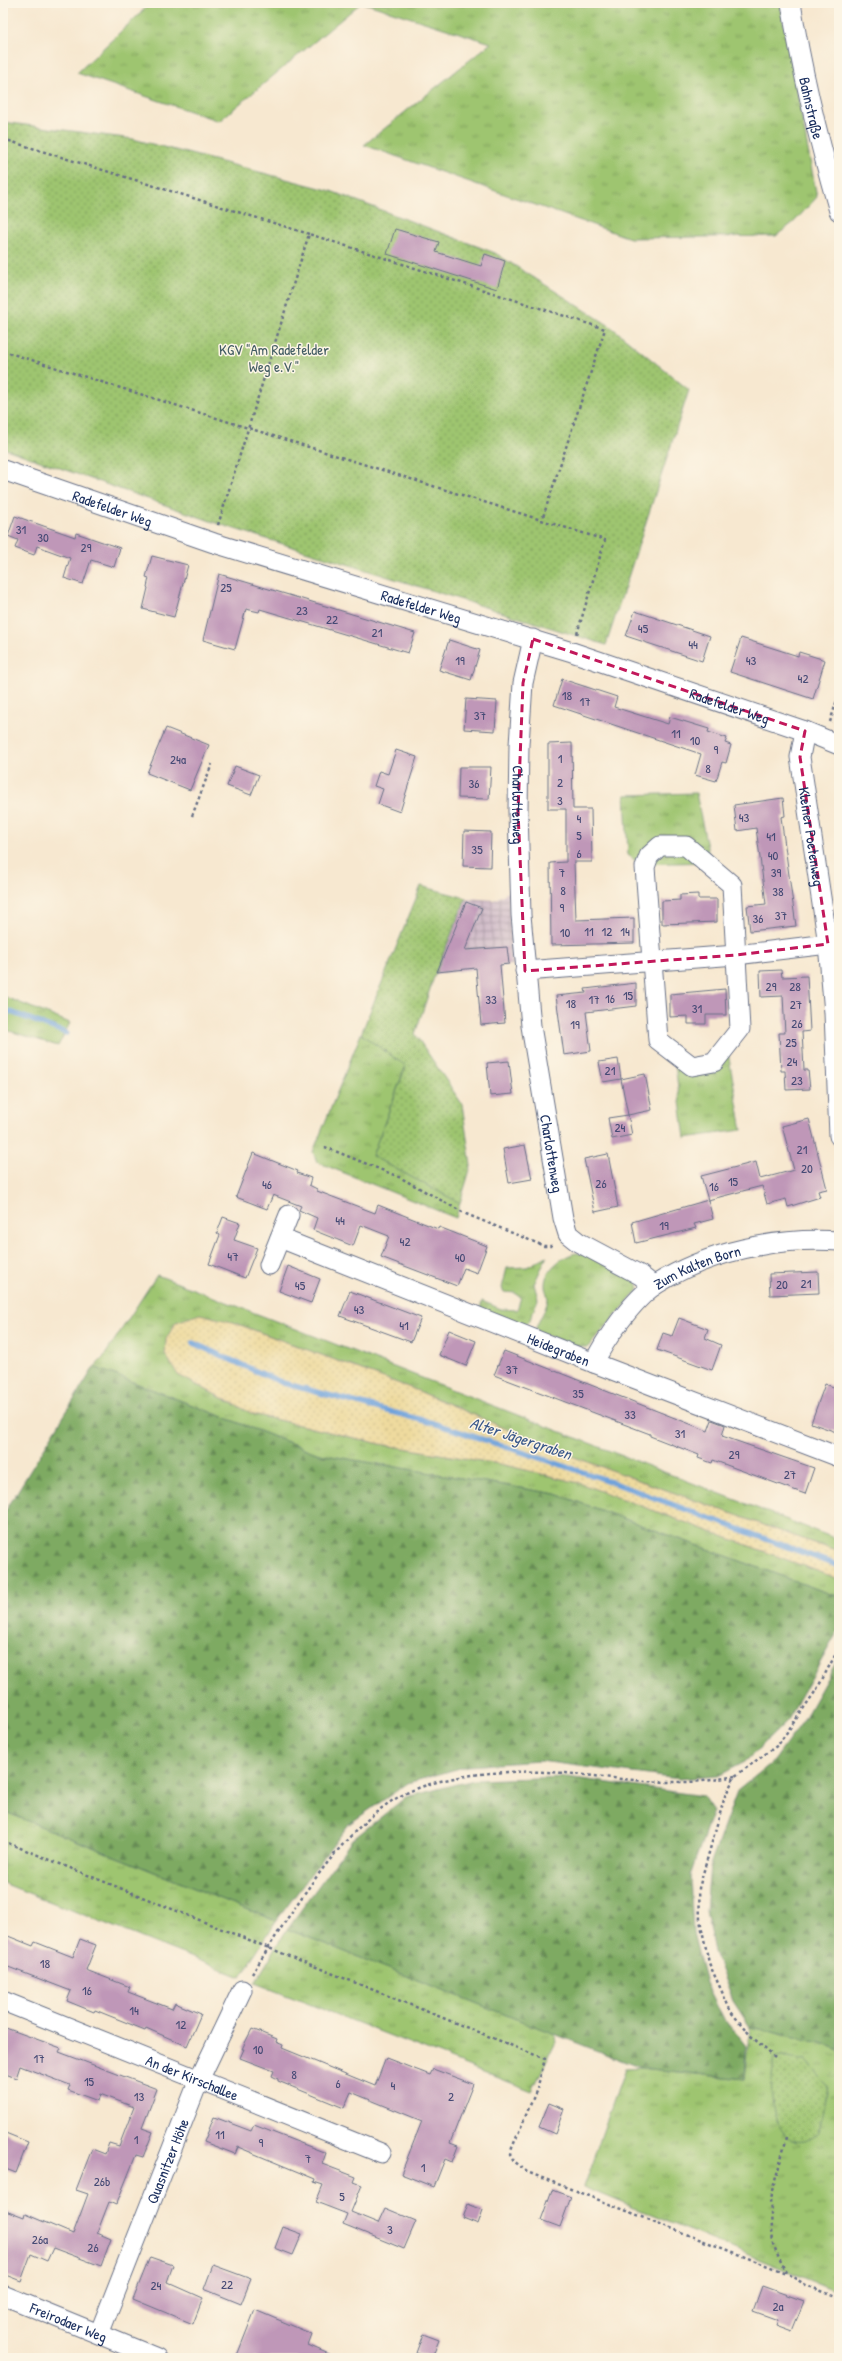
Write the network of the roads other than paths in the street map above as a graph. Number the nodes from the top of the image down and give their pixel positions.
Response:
1 (791, 3) edge
2 (839, 211) edge
3 (3, 470) edge
4 (533, 640) junction
5 (805, 731) junction
6 (832, 741) edge
7 (828, 944) junction
8 (736, 955) junction
9 (652, 962) junction
10 (524, 971) junction
11 (839, 1136) edge
12 (289, 1215) dead end
13 (280, 1238) junction
14 (839, 1241) edge
15 (269, 1265) dead end
16 (654, 1286) junction
17 (594, 1363) junction
18 (839, 1457) edge
19 (242, 1990) road end
20 (3, 2001) edge
21 (199, 2080) junction
22 (381, 2153) dead end
23 (3, 2295) edge
24 (99, 2334) junction
25 (157, 2358) edge

1 - 2 street, Bahnstraße
3 - 4 street, Radefelder Weg
4 - 5 street, Radefelder Weg
4 - 10 street, Charlottenweg
5 - 6 street, Radefelder Weg
5 - 7 street, Kleiner Poetenweg
7 - 8 street
7 - 11 street, Kleiner Poetenweg
8 - 9 street
8 - 9 street
8 - 9 street
9 - 10 street
10 - 16 street, Charlottenweg
12 - 13 street
13 - 15 street
13 - 17 street, Heidegraben
14 - 16 street, Zum Kalten Born
16 - 17 street, Zum Kalten Born
17 - 18 street, Heidegraben
19 - 21 street, Quasnitzer Höhe
20 - 21 street, An der Kirschallee
21 - 22 street, An der Kirschallee
21 - 24 street, Quasnitzer Höhe
23 - 24 street, Freirodaer Weg
24 - 25 street, Freirodaer Weg

